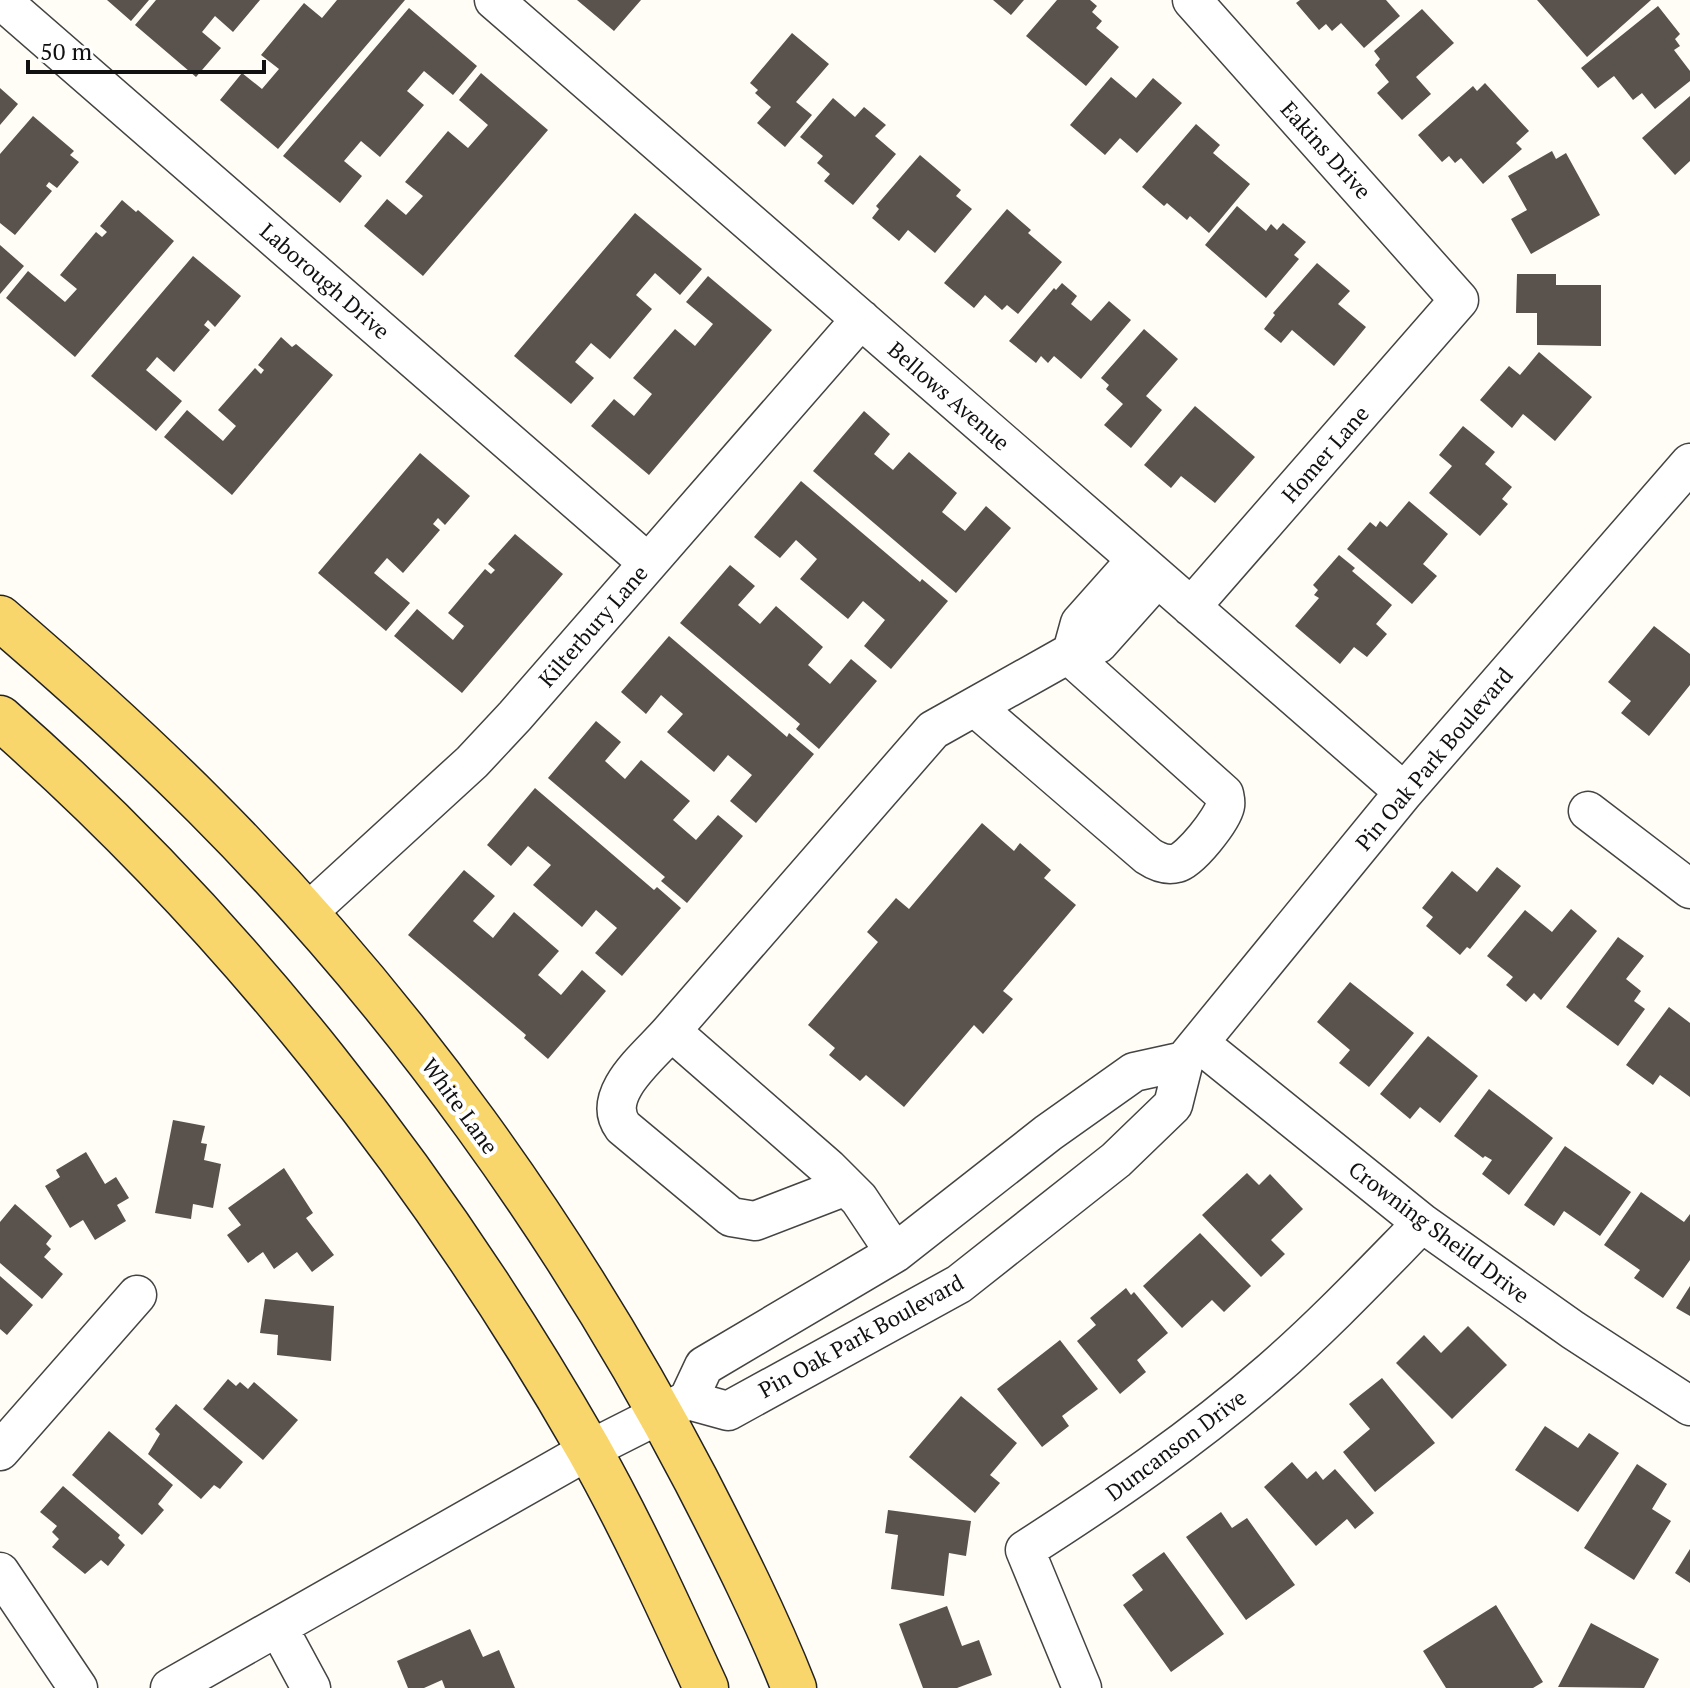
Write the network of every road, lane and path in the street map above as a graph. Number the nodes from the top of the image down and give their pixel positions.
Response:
1 (1, 0) edge
2 (494, 0) edge
3 (1192, 0) edge
4 (1459, 300) joint
5 (861, 319) junction
6 (1690, 463) edge
7 (648, 563) junction
8 (1147, 569) junction
9 (1191, 607) junction
10 (0, 618) edge
11 (1071, 654) junction
12 (975, 707) junction
13 (0, 718) edge
14 (1404, 792) junction
15 (1588, 811) dead end
16 (1690, 889) edge
17 (306, 914) junction
18 (671, 1031) junction
19 (1191, 1052) junction
20 (846, 1186) junction
21 (1422, 1223) junction
22 (895, 1253) junction
23 (137, 1295) dead end
24 (674, 1406) junction
25 (1690, 1406) edge
26 (589, 1450) junction
27 (0, 1451) edge
28 (0, 1572) edge
29 (278, 1627) junction
30 (78, 1688) edge
31 (170, 1688) edge
32 (311, 1688) edge
33 (706, 1688) edge
34 (794, 1688) edge
35 (1082, 1688) edge

1 - 7 street, Laborough Drive
2 - 5 street, Bellows Avenue
3 - 4 street, Eakins Drive
4 - 9 street, Homer Lane
5 - 7 street, Kilterbury Lane
5 - 8 street, Bellows Avenue
6 - 14 street, Pin Oak Park Boulevard
7 - 17 street, Kilterbury Lane
8 - 9 street, Bellows Avenue
8 - 11 street
9 - 14 street, Bellows Avenue
10 - 17 main road, White Lane
11 - 12 street
11 - 12 street
12 - 18 street
13 - 26 main road
14 - 19 street, Pin Oak Park Boulevard
15 - 16 street
17 - 24 main road, White Lane
18 - 20 street
18 - 20 street
19 - 21 street, Crowning Sheild Drive
19 - 22 street
19 - 24 street, Pin Oak Park Boulevard
20 - 22 street
21 - 25 street, Crowning Sheild Drive
21 - 35 street, Duncanson Drive
22 - 24 street
23 - 27 street
24 - 26 street
24 - 34 main road, White Lane
26 - 29 street
26 - 33 main road
28 - 30 street
29 - 31 street
29 - 32 street

